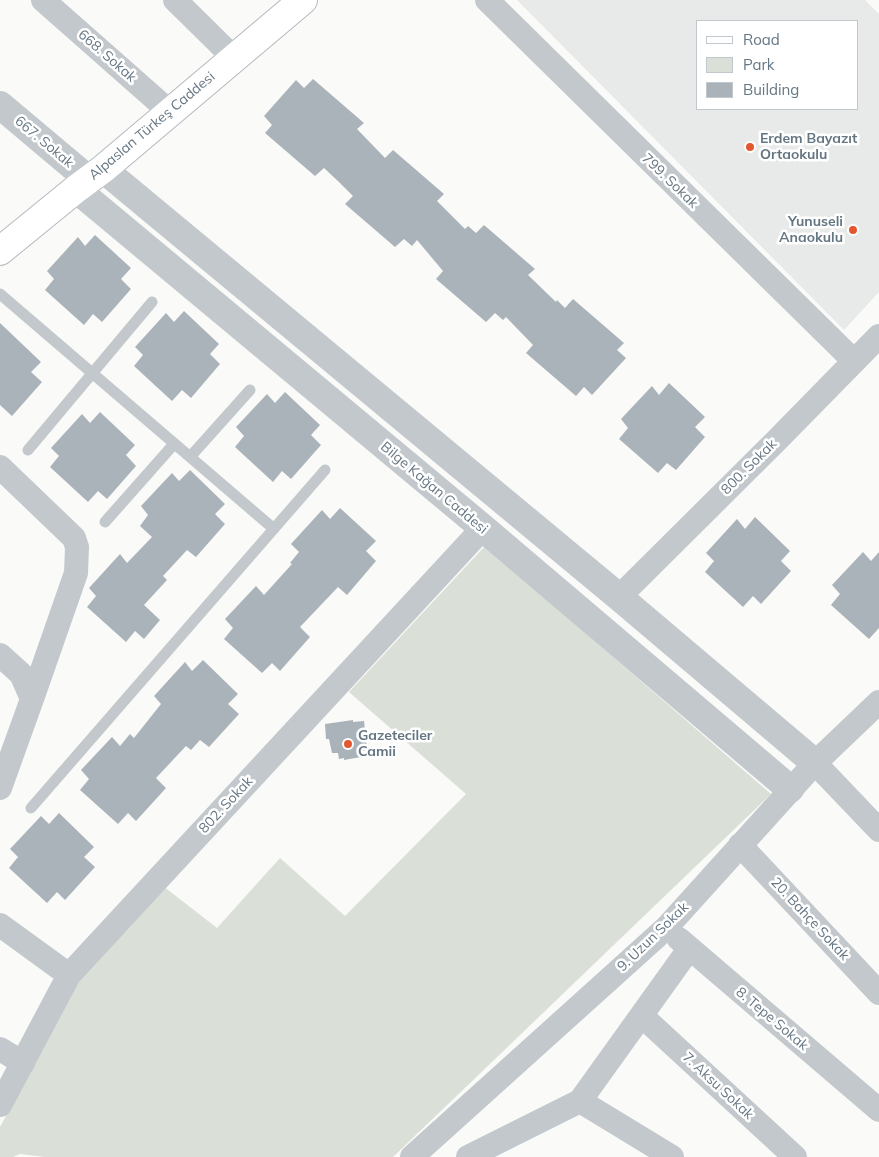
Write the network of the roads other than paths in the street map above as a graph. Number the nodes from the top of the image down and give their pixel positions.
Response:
1 (43, 0) edge
2 (175, 0) edge
3 (303, 0) edge
4 (487, 0) edge
5 (234, 58) junction
6 (0, 105) edge
7 (170, 112) junction
8 (89, 179) junction
9 (0, 251) edge
10 (0, 294) edge
11 (152, 302) dead end
12 (879, 336) edge
13 (854, 361) junction
14 (92, 373) junction
15 (250, 390) dead end
16 (174, 444) junction
17 (28, 450) dead end
18 (190, 457) junction
19 (0, 467) edge
20 (325, 470) dead end
21 (105, 522) dead end
22 (482, 528) junction
23 (274, 529) junction
24 (619, 597) junction
25 (0, 655) edge
26 (32, 699) junction
27 (874, 716) edge
28 (815, 763) junction
29 (0, 788) edge
30 (790, 789) junction
31 (31, 808) dead end
32 (879, 830) edge
33 (740, 845) junction
34 (0, 926) edge
35 (666, 928) junction
36 (689, 949) junction
37 (69, 975) junction
38 (879, 993) edge
39 (642, 1016) junction
40 (0, 1049) edge
41 (23, 1063) junction
42 (580, 1101) junction
43 (0, 1105) edge
44 (879, 1110) edge
45 (412, 1157) edge
46 (468, 1157) edge
47 (672, 1157) edge
48 (795, 1157) edge

1 - 7 street, 668. Sokak
2 - 5 street
3 - 5 main road, Alpaslan Türkeş Caddesi
4 - 13 street, 799. Sokak
5 - 7 main road, Alpaslan Türkeş Caddesi
6 - 8 street, 667. Sokak
7 - 8 main road, Alpaslan Türkeş Caddesi
8 - 9 main road, Alpaslan Türkeş Caddesi
8 - 22 street, Bilge Kağan Caddesi
8 - 24 street
10 - 14 lane
11 - 14 lane
12 - 13 street, 800. Sokak
13 - 24 street, 800. Sokak
14 - 16 lane
14 - 17 lane
15 - 18 lane
16 - 18 lane
16 - 21 lane
18 - 23 lane
19 - 26 street
20 - 23 lane
22 - 30 street, Bilge Kağan Caddesi
22 - 37 street, 802. Sokak
23 - 31 lane
24 - 28 street
25 - 26 street
26 - 29 street
27 - 28 street, 9. Uzun Sokak
28 - 30 street, 9. Uzun Sokak
28 - 32 street
30 - 33 street, 9. Uzun Sokak
33 - 35 street, 9. Uzun Sokak
33 - 38 street, 20. Bahçe Sokak
34 - 37 street
35 - 36 street, 8. Tepe Sokak
35 - 45 street, 9. Uzun Sokak
36 - 39 street
36 - 44 street, 8. Tepe Sokak
37 - 41 street, 802. Sokak
39 - 42 street
39 - 48 street, 7. Aksu Sokak
40 - 41 street
41 - 43 street, 802. Sokak
42 - 46 street
42 - 47 street

